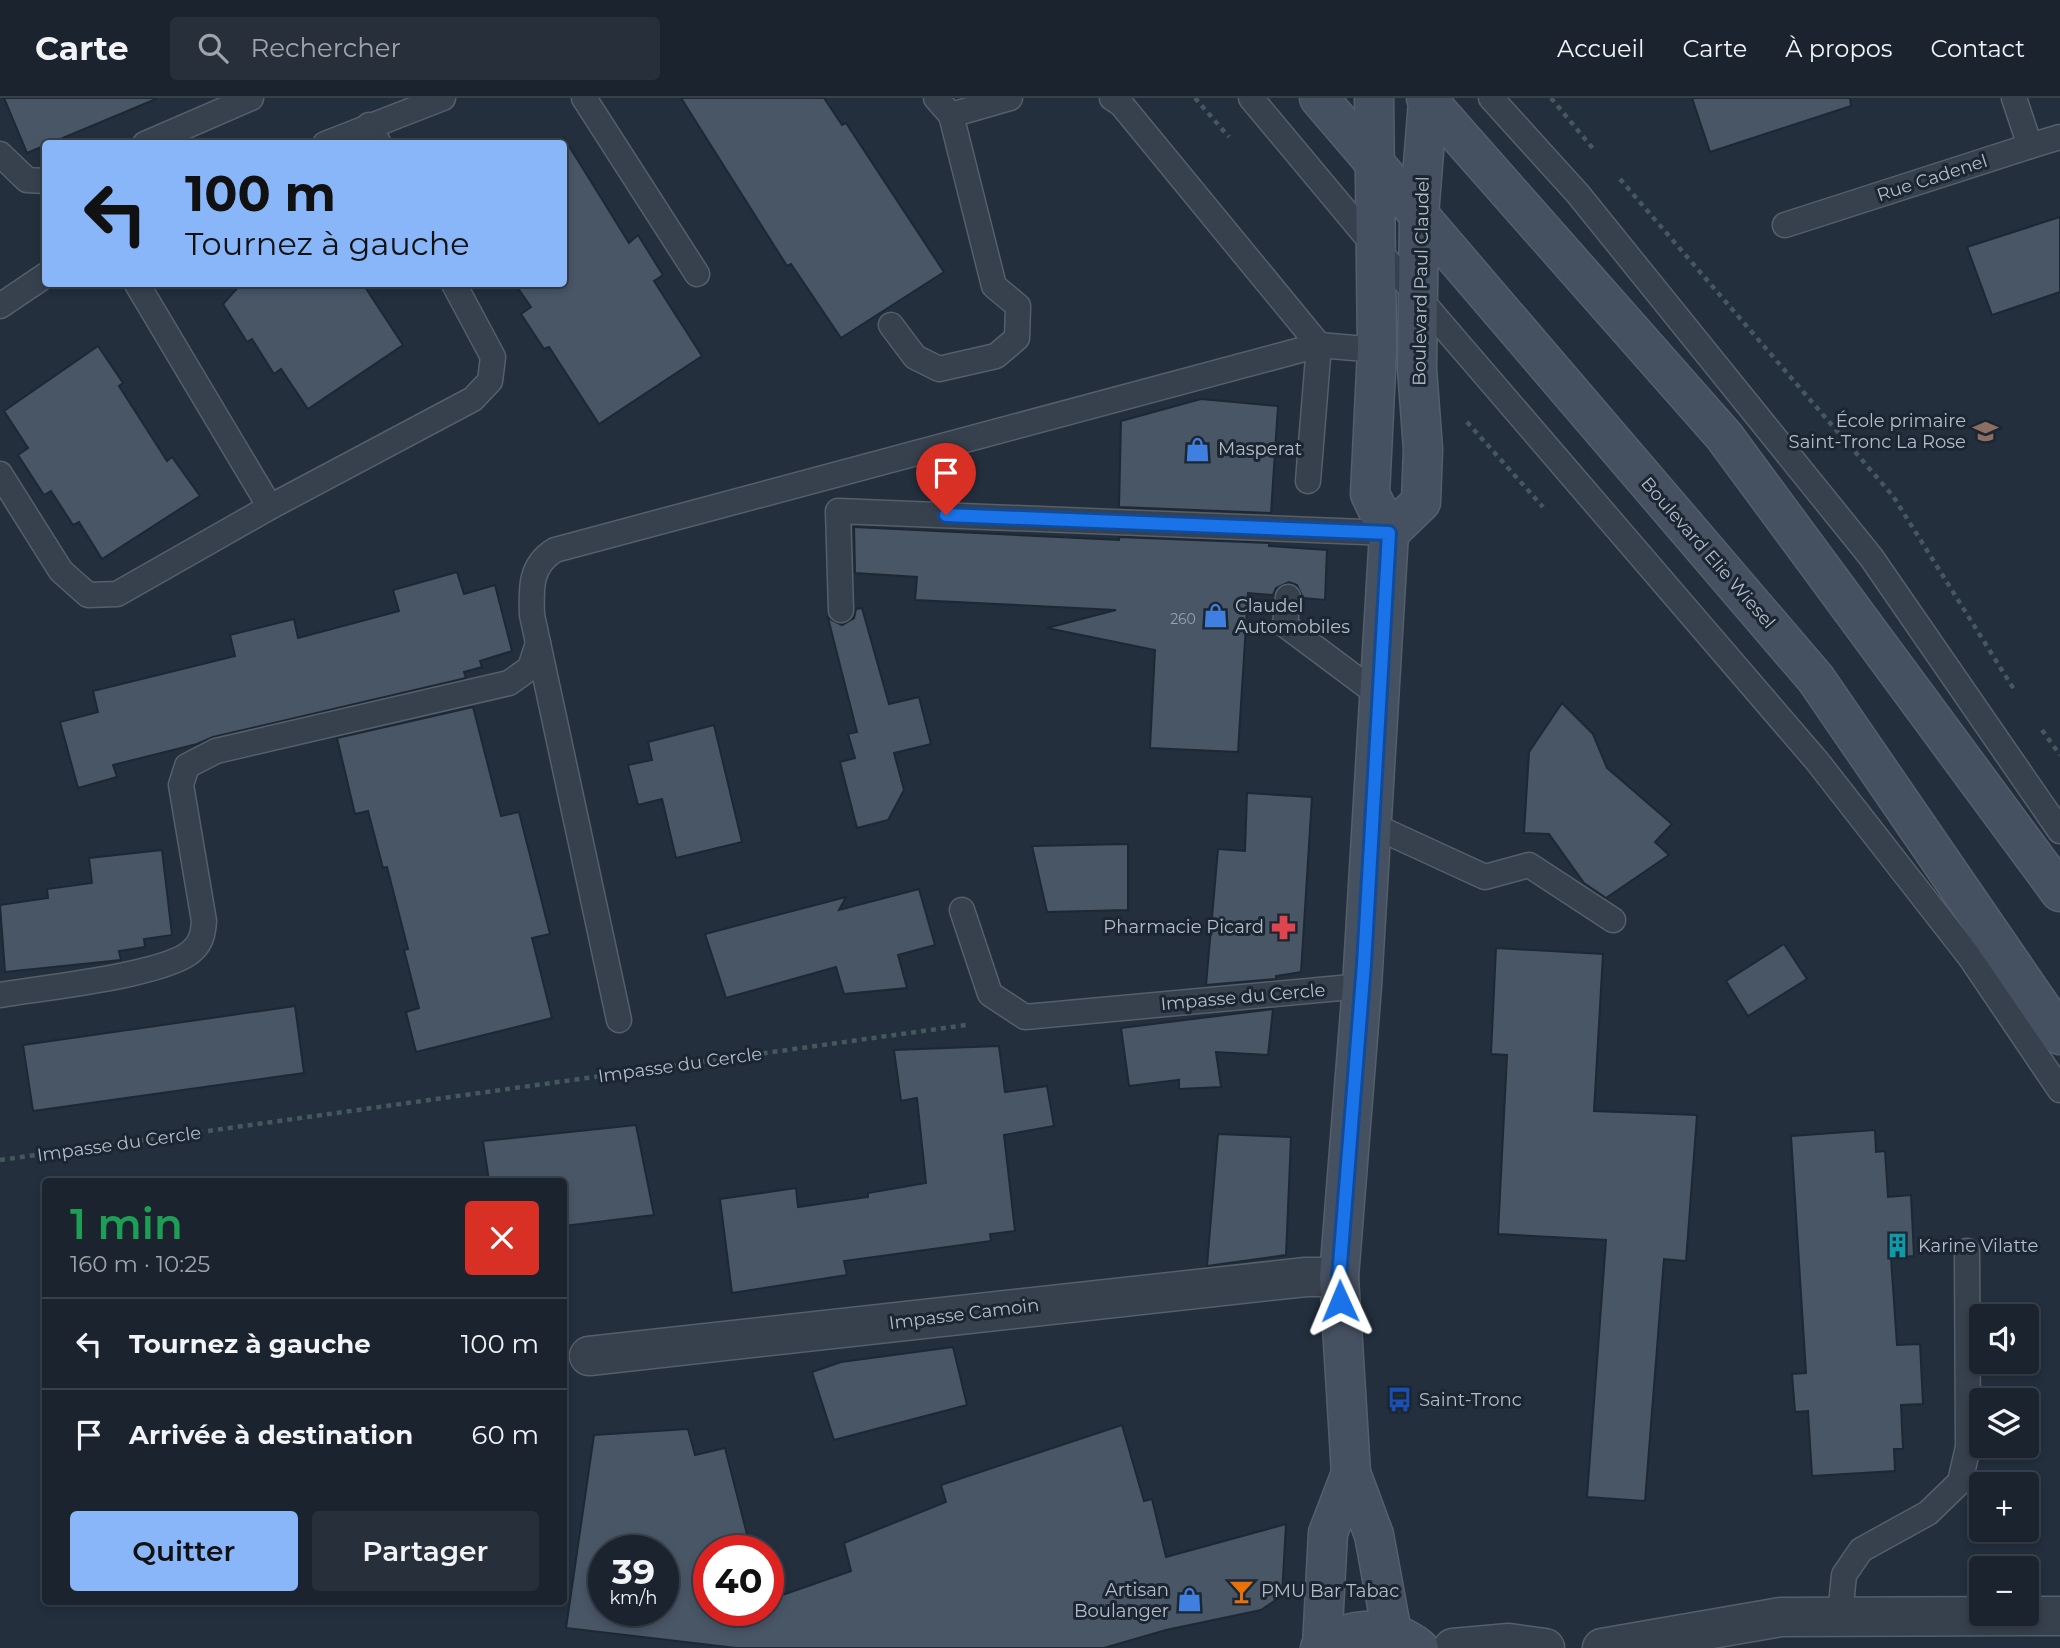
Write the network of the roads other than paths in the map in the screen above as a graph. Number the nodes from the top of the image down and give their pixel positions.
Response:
1 (251, 98) edge
2 (443, 98) edge
3 (584, 98) edge
4 (1010, 98) edge
5 (1112, 98) edge
6 (1251, 98) edge
7 (1319, 98) edge
8 (1374, 98) edge
9 (1491, 98) edge
10 (2014, 98) edge
11 (1427, 99) edge
12 (944, 106) edge
13 (374, 134) edge
14 (2060, 137) edge
15 (154, 140) edge
16 (345, 140) edge
17 (2030, 146) junction
18 (0, 154) edge
19 (1376, 164) junction
20 (42, 181) edge
21 (1419, 215) junction
22 (1786, 226) dead end
23 (1377, 249) junction
24 (697, 274) dead end
25 (42, 278) edge
26 (139, 287) edge
27 (456, 287) edge
28 (1419, 297) junction
29 (0, 306) edge
30 (891, 325) dead end
31 (1319, 345) junction
32 (1377, 350) junction
33 (0, 474) edge
34 (1308, 481) dead end
35 (270, 508) junction
36 (1389, 533) junction
37 (1288, 597) dead end
38 (841, 610) dead end
39 (538, 643) junction
40 (1380, 696) junction
41 (1372, 825) junction
42 (2060, 831) edge
43 (2060, 892) edge
44 (962, 910) dead end
45 (1613, 920) dead end
46 (1362, 986) junction
47 (0, 995) edge
48 (619, 1020) dead end
49 (2060, 1035) edge
50 (2060, 1090) edge
51 (1967, 1251) dead end
52 (1339, 1277) junction
53 (589, 1356) dead end
54 (1351, 1473) junction
55 (1840, 1615) junction
56 (2060, 1616) edge
57 (1405, 1640) edge
58 (1321, 1647) edge
59 (1453, 1648) edge
60 (1545, 1648) edge
61 (1602, 1648) edge

1 - 15 lane
2 - 13 lane
3 - 24 lane
4 - 12 lane
5 - 31 lane
6 - 23 lane
7 - 19 street, Boulevard Elie Wiesel
8 - 19 street
9 - 42 lane
10 - 17 lane
11 - 21 street, Boulevard Paul Claudel
11 - 43 street
12 - 30 lane
13 - 16 lane
14 - 17 lane, Rue Cadenel
17 - 22 lane, Rue Cadenel
18 - 20 lane
19 - 21 street, Boulevard Elie Wiesel
19 - 23 street
21 - 28 street, Boulevard Paul Claudel
21 - 49 street, Boulevard Elie Wiesel
23 - 28 lane
23 - 32 street
25 - 29 lane
26 - 35 lane
27 - 35 lane
28 - 36 street, Boulevard Paul Claudel
28 - 50 lane
31 - 32 lane
31 - 34 lane
31 - 39 lane
32 - 36 street
33 - 35 lane
36 - 38 lane
36 - 40 street
37 - 40 lane
39 - 47 lane
39 - 48 lane
40 - 41 street
41 - 45 lane
41 - 46 street
44 - 46 lane, Impasse du Cercle
46 - 52 street
51 - 55 lane
52 - 53 street, Impasse Camoin
52 - 54 street
54 - 57 street
54 - 58 street
55 - 56 street
55 - 61 street
57 - 58 street
59 - 60 street

